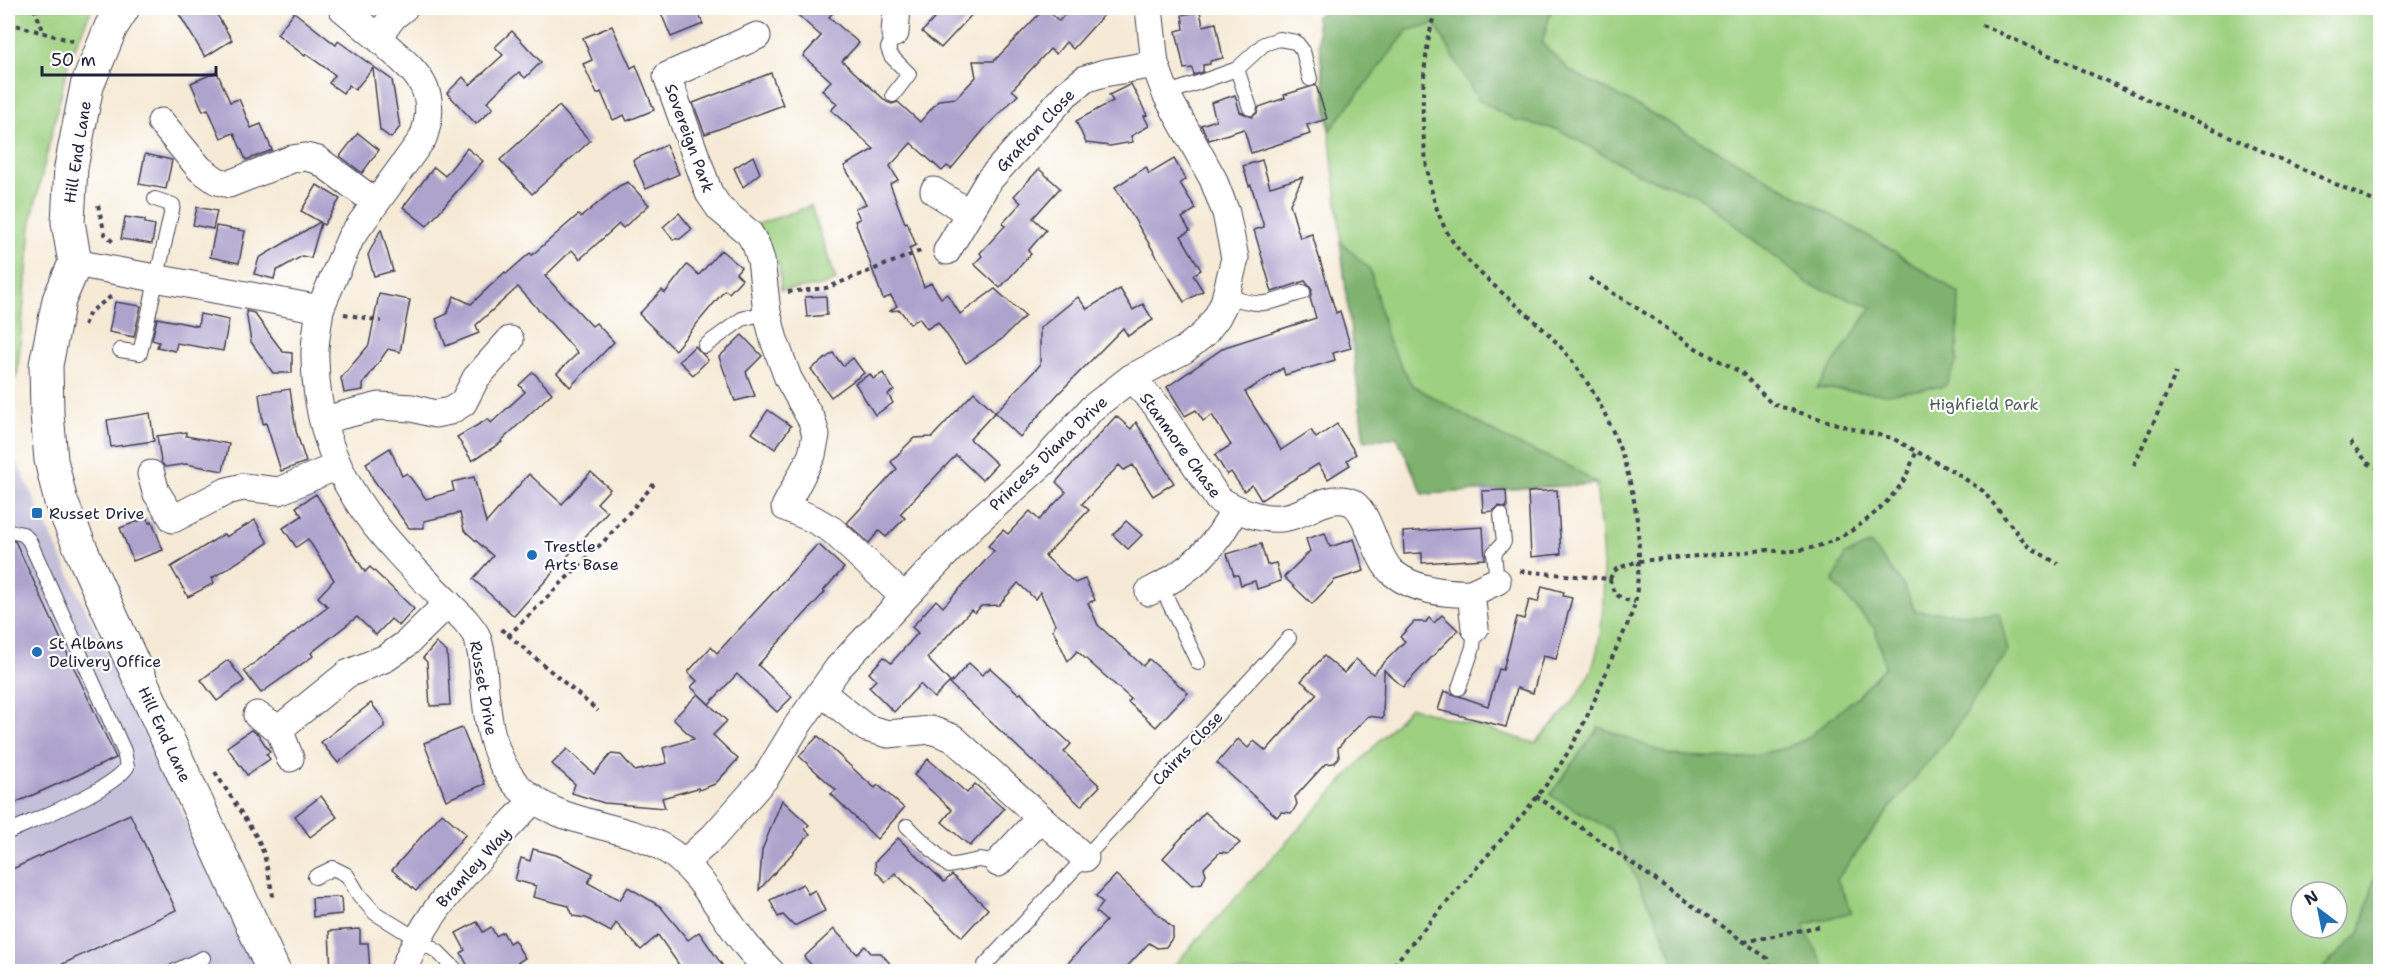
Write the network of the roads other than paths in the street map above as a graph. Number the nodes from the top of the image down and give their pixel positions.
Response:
1 (123, 8) edge
2 (342, 8) edge
3 (404, 8) edge
4 (1149, 8) edge
5 (896, 20) edge
6 (757, 36) dead end
7 (378, 37) junction
8 (1155, 64) junction
9 (1237, 69) junction
10 (1310, 79) dead end
11 (1166, 94) junction
12 (893, 95) dead end
13 (1250, 108) dead end
14 (161, 122) dead end
15 (934, 191) dead end
16 (154, 199) dead end
17 (375, 202) junction
18 (969, 213) junction
19 (947, 251) road end
20 (75, 263) junction
21 (157, 278) junction
22 (1303, 292) dead end
23 (1226, 296) junction
24 (773, 303) junction
25 (320, 309) junction
26 (510, 340) dead end
27 (705, 346) dead end
28 (120, 350) dead end
29 (1131, 378) junction
30 (323, 420) junction
31 (337, 466) junction
32 (150, 474) dead end
33 (1234, 510) junction
34 (1501, 515) dead end
35 (8, 531) edge
36 (1497, 581) joint
37 (1155, 589) joint
38 (1471, 593) junction
39 (904, 597) junction
40 (448, 603) junction
41 (1475, 628) joint
42 (1289, 638) dead end
43 (1198, 663) dead end
44 (1459, 688) dead end
45 (821, 692) junction
46 (290, 758) dead end
47 (534, 799) junction
48 (1040, 818) junction
49 (907, 826) dead end
50 (8, 832) edge
51 (1085, 858) junction
52 (685, 862) junction
53 (998, 863) joint
54 (315, 877) dead end
55 (416, 939) junction
56 (203, 958) dead end
57 (985, 965) dead end
58 (173, 972) edge
59 (274, 972) edge
60 (403, 972) edge
61 (459, 972) edge
62 (771, 972) edge

1 - 20 street, Hill End Lane
2 - 7 street, Russet Drive
3 - 7 street
4 - 8 street, Princess Diana Drive
5 - 12 lane
6 - 24 street, Sovereign Park
7 - 17 street, Russet Drive
8 - 11 street, Princess Diana Drive
8 - 18 street, Grafton Close
9 - 10 lane
9 - 11 lane
9 - 13 lane
11 - 23 street, Princess Diana Drive
14 - 17 street
15 - 18 street
16 - 21 lane
17 - 25 street, Russet Drive
18 - 19 street, Grafton Close
20 - 21 street
20 - 59 street, Hill End Lane
21 - 25 street
21 - 28 lane
22 - 23 lane
23 - 29 street, Princess Diana Drive
24 - 27 lane
24 - 39 street, Sovereign Park
25 - 30 street, Russet Drive
26 - 30 street
29 - 33 street, Stanmore Chase
29 - 39 street, Princess Diana Drive
30 - 31 street, Russet Drive
31 - 32 street
31 - 40 street, Russet Drive
33 - 37 street, Stanmore Chase
33 - 38 street, Stanmore Chase
34 - 36 lane
35 - 50 lane
36 - 38 street, Stanmore Chase
37 - 43 lane
38 - 41 street
39 - 45 street, Princess Diana Drive
40 - 46 street
40 - 47 street, Russet Drive
41 - 44 lane
42 - 51 lane, Cairns Close
45 - 48 street
45 - 52 street, Princess Diana Drive
47 - 52 street, Russet Drive
47 - 55 street, Bramley Way
48 - 51 street
48 - 53 street
49 - 53 lane
51 - 57 lane, Cairns Close
52 - 62 street, Russet Drive
54 - 55 lane
55 - 60 street, Bramley Way
55 - 61 lane
56 - 58 lane

